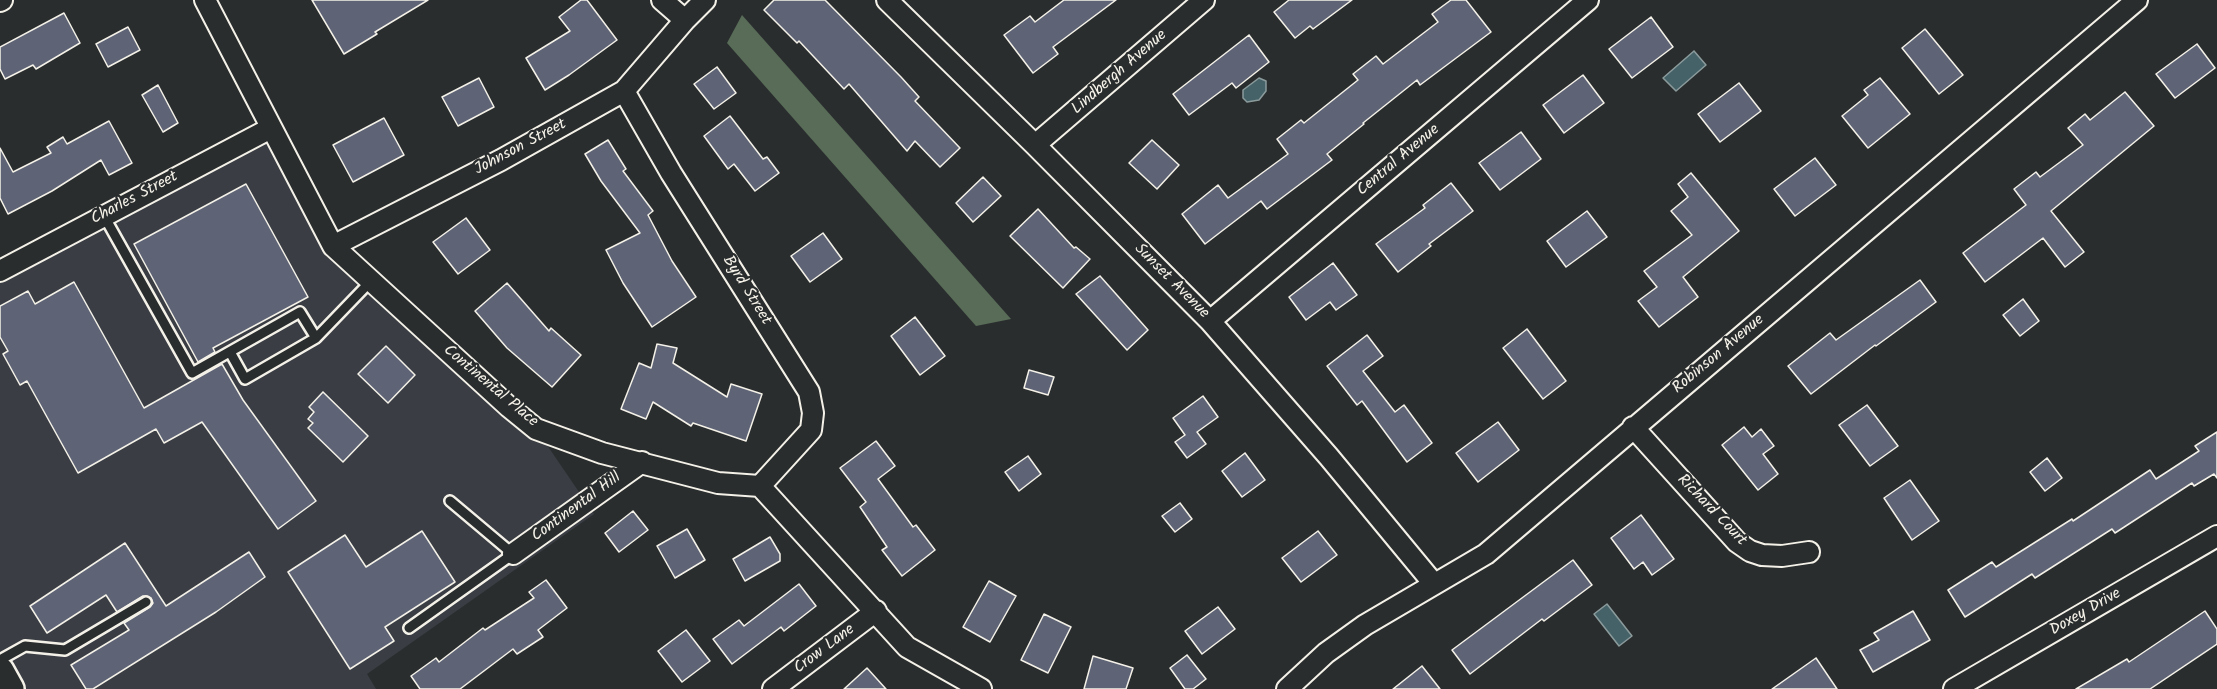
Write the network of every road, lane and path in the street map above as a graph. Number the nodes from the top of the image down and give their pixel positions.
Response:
1 (206, 0) edge
2 (662, 0) edge
3 (705, 0) edge
4 (886, 0) edge
5 (1204, 0) edge
6 (1588, 0) edge
7 (2137, 0) edge
8 (685, 20) junction
9 (624, 91) junction
10 (271, 128) junction
11 (1035, 145) junction
12 (104, 216) junction
13 (333, 246) junction
14 (0, 271) edge
15 (371, 281) junction
16 (1210, 321) junction
17 (316, 338) junction
18 (230, 352) junction
19 (1633, 427) junction
20 (642, 462) junction
21 (760, 486) junction
22 (450, 501) dead end
23 (2217, 536) edge
24 (1809, 552) dead end
25 (513, 554) junction
26 (1434, 584) junction
27 (146, 602) dead end
28 (876, 611) junction
29 (409, 628) dead end
30 (0, 660) edge
31 (0, 671) edge
32 (10, 689) edge
33 (773, 689) edge
34 (981, 689) edge
35 (1287, 689) edge
36 (1954, 689) edge

1 - 10 street, Continental Place
2 - 8 street
3 - 8 street, Johnson Street
4 - 11 street, Sunset Avenue
5 - 11 street, Lindbergh Avenue
6 - 16 street, Central Avenue
7 - 19 street, Robinson Avenue
8 - 9 street, Johnson Street
9 - 13 street, Johnson Street
9 - 21 street, Byrd Street
10 - 12 street, Charles Street
10 - 13 street, Continental Place
11 - 16 street, Sunset Avenue
12 - 14 street, Charles Street
12 - 18 lane
13 - 15 street, Continental Place
15 - 17 lane
15 - 20 street, Continental Place
16 - 26 street, Sunset Avenue
17 - 18 lane
17 - 18 lane
19 - 24 street, Richard Court
19 - 26 street, Robinson Avenue
20 - 21 street, Continental Place
20 - 25 street, Continental Hill
21 - 28 street
22 - 25 lane
23 - 36 street, Doxey Drive
25 - 29 lane
26 - 35 street, Robinson Avenue
27 - 30 lane
28 - 33 street, Crow Lane
28 - 34 street
31 - 32 main road

